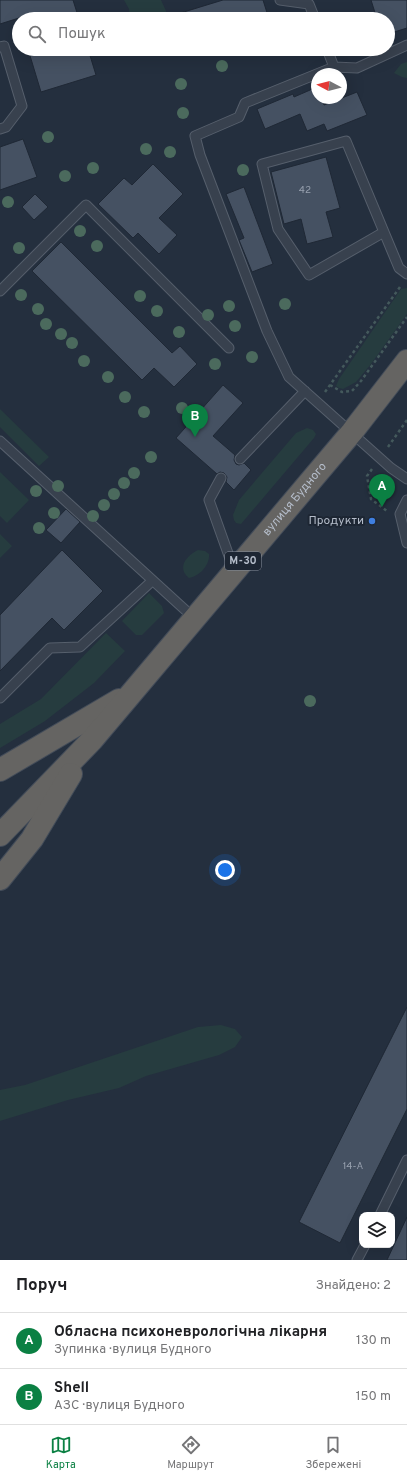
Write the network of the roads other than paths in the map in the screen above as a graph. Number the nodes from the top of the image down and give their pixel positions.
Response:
1 (280, 0) edge
2 (312, 12) edge
3 (407, 45) edge
4 (0, 47) edge
5 (395, 51) edge
6 (329, 56) edge
7 (383, 56) edge
8 (334, 67) junction
9 (0, 129) edge
10 (384, 232) junction
11 (407, 274) edge
12 (0, 291) edge
13 (229, 348) dead end
14 (407, 361) edge
15 (305, 391) junction
16 (352, 432) junction
17 (0, 441) edge
18 (240, 459) dead end
19 (222, 478) dead end
20 (407, 479) edge
21 (407, 500) edge
22 (407, 543) edge
23 (234, 572) junction
24 (152, 581) junction
25 (194, 618) junction
26 (133, 691) junction
27 (0, 698) edge
28 (92, 740) junction
29 (0, 770) edge
30 (0, 835) edge
31 (0, 880) edge
32 (407, 1160) edge
33 (381, 1212) edge
34 (363, 1248) edge
35 (357, 1260) edge

1 - 2 lane
3 - 5 lane
4 - 9 lane
6 - 8 lane
7 - 8 lane
8 - 15 lane
10 - 10 lane
10 - 11 lane
12 - 13 lane
14 - 16 highway, вулиця Будного / М-30
15 - 16 lane
15 - 18 lane
16 - 20 lane
16 - 23 highway, вулиця Будного / М-30
17 - 24 lane
19 - 23 lane
21 - 22 lane
23 - 25 highway, вулиця Будного / М-30
24 - 25 lane
24 - 27 lane
25 - 26 highway, вулиця Будного / М-30
26 - 28 highway, М-30
26 - 29 highway
28 - 30 highway, М-30
28 - 31 highway, М-30
32 - 33 lane
34 - 35 lane

